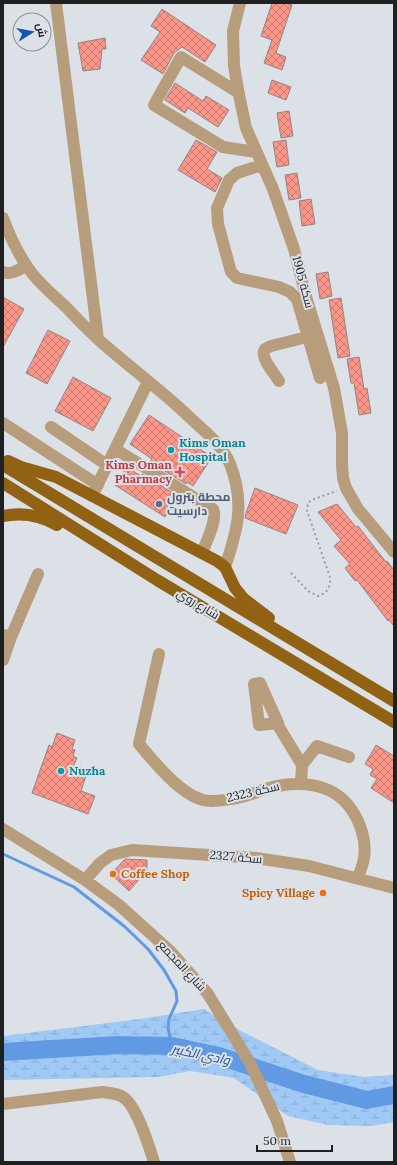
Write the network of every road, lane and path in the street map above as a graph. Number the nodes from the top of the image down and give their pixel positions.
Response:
1 (56, 3) edge
2 (240, 3) edge
3 (239, 93) junction
4 (256, 152) junction
5 (262, 165) junction
6 (3, 218) edge
7 (26, 265) junction
8 (3, 272) edge
9 (313, 336) junction
10 (98, 339) junction
11 (320, 378) dead end
12 (279, 381) dead end
13 (148, 382) junction
14 (3, 423) edge
15 (51, 427) dead end
16 (115, 449) junction
17 (3, 459) edge
18 (3, 466) edge
19 (107, 466) junction
20 (3, 483) edge
21 (98, 485) junction
22 (346, 488) junction
23 (92, 496) junction
24 (3, 516) edge
25 (394, 552) edge
26 (202, 553) junction
27 (225, 567) junction
28 (291, 573) dead end
29 (38, 574) dead end
30 (157, 580) junction
31 (7, 636) edge
32 (309, 650) junction
33 (159, 654) dead end
34 (3, 660) edge
35 (394, 701) edge
36 (278, 722) dead end
37 (394, 722) edge
38 (349, 757) dead end
39 (302, 765) junction
40 (301, 783) junction
41 (3, 829) edge
42 (358, 878) junction
43 (85, 880) junction
44 (394, 888) edge
45 (3, 1104) edge
46 (154, 1162) edge
47 (290, 1162) edge

1 - 10 street
2 - 3 street, سكة 1905
3 - 4 street, سكة 1905
3 - 4 street
4 - 5 street, سكة 1905
5 - 9 street, سكة 1905
5 - 9 street
6 - 7 street
7 - 8 street
7 - 10 street
9 - 11 street
9 - 12 street
9 - 22 street, سكة 1905
10 - 13 street
13 - 16 street
13 - 27 street
14 - 21 street
15 - 19 street
16 - 19 street
16 - 26 street
17 - 23 main road
18 - 32 main road, شارع روي
19 - 21 street
20 - 30 main road, شارع روي
21 - 23 street
22 - 25 street, سكة 1905
22 - 28 path
23 - 26 main road
24 - 30 main road
26 - 27 main road
27 - 32 main road
29 - 31 street
30 - 37 main road, شارع روي
31 - 34 street
32 - 35 main road, شارع روي
33 - 40 street, سكة 2323
36 - 39 street
38 - 39 street
39 - 40 street
40 - 42 street, سكة 2323
41 - 43 street, شارع المجمع
42 - 43 street, سكة 2327
42 - 44 street, سكة 2327
43 - 47 street, شارع المجمع
45 - 46 street

